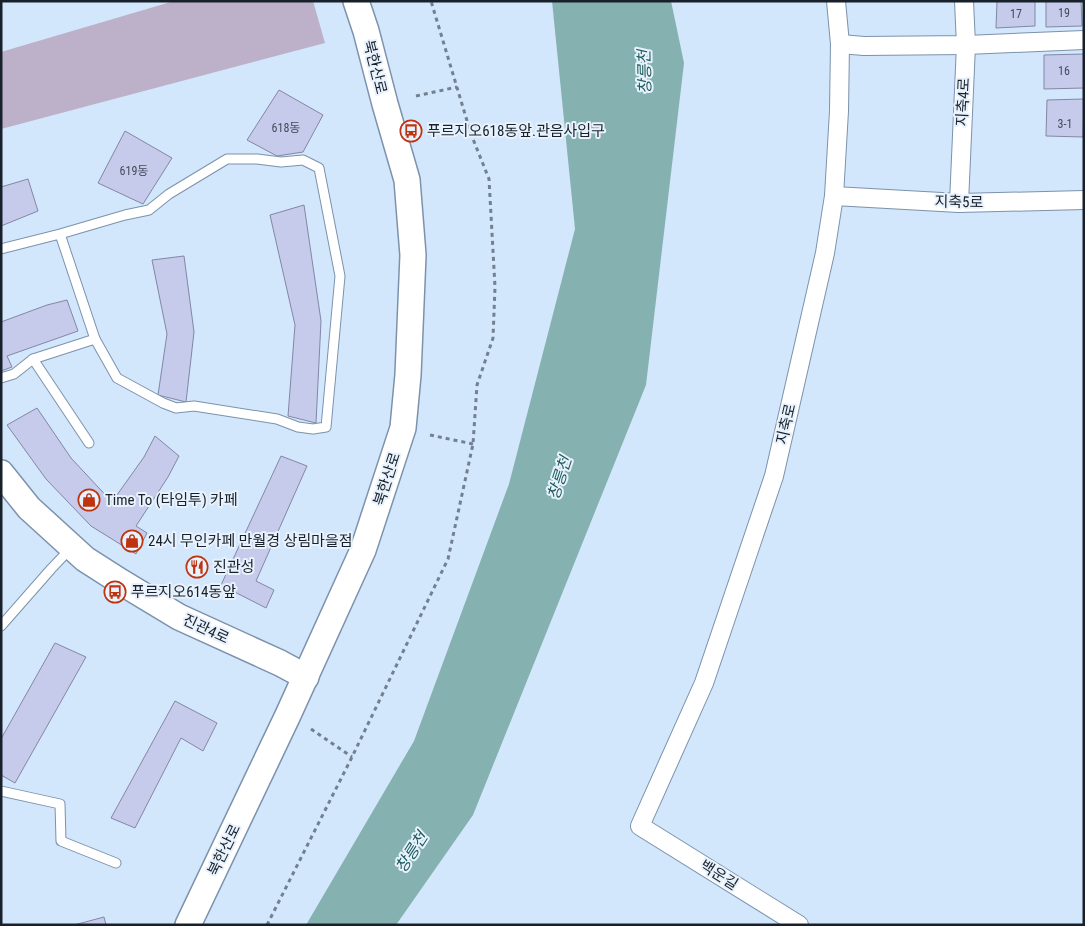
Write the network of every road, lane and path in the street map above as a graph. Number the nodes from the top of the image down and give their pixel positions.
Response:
1 (356, 1) edge
2 (431, 1) edge
3 (836, 1) edge
4 (964, 1) edge
5 (1084, 40) edge
6 (840, 44) junction
7 (966, 45) junction
8 (457, 87) junction
9 (416, 96) dead end
10 (834, 196) junction
11 (1084, 200) edge
12 (959, 203) junction
13 (60, 234) junction
14 (1, 249) edge
15 (95, 339) junction
16 (33, 359) junction
17 (1, 378) edge
18 (430, 435) dead end
19 (89, 443) dead end
20 (473, 444) junction
21 (1, 473) edge
22 (72, 547) junction
23 (3, 621) edge
24 (306, 676) junction
25 (311, 729) dead end
26 (352, 757) junction
27 (1, 791) edge
28 (640, 826) joint
29 (116, 864) dead end
30 (188, 925) edge
31 (267, 925) edge
32 (799, 925) edge

1 - 24 main road, 북한산로
2 - 8 path
3 - 6 street, 지축로
4 - 7 street, 지축4로
5 - 7 street
6 - 7 street
6 - 10 street, 지축로
7 - 12 street, 지축4로
8 - 9 path
8 - 20 path
10 - 12 street, 지축5로
10 - 28 street, 지축로
11 - 12 street, 지축5로
13 - 14 lane
13 - 15 lane
13 - 15 lane
15 - 16 lane
16 - 17 lane
16 - 19 lane
18 - 20 path
20 - 26 path
21 - 22 main road, 진관4로
22 - 23 lane
22 - 24 main road, 진관4로
24 - 30 main road, 북한산로
25 - 26 path
26 - 31 path
27 - 29 lane
28 - 32 street, 백운길

